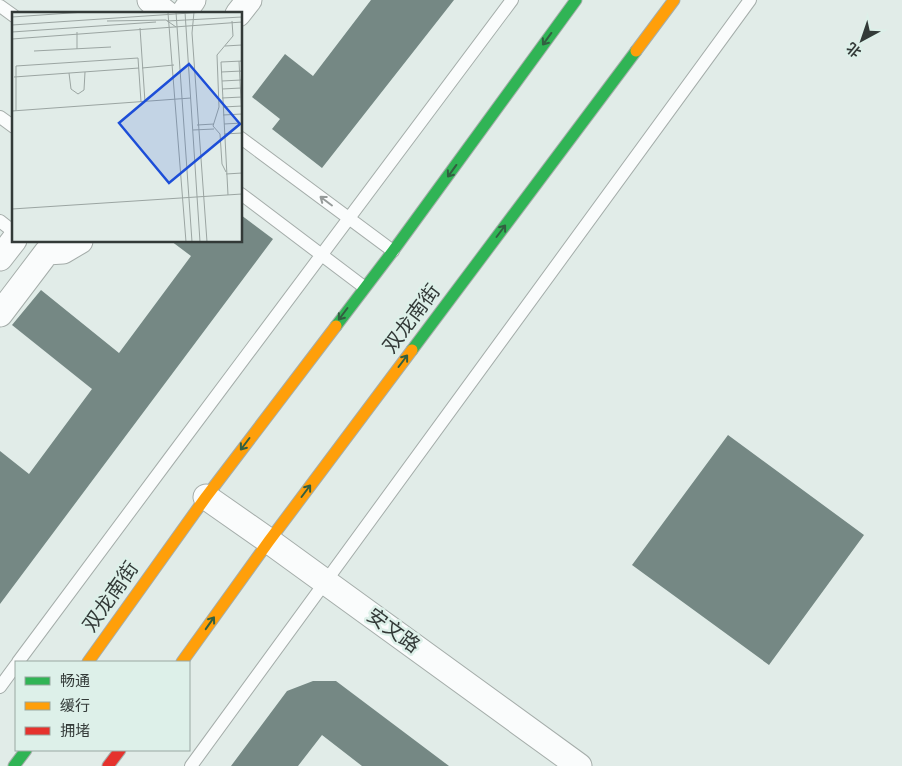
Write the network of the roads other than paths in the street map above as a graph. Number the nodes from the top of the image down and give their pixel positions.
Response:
1 (150, 0) edge
2 (193, 0) edge
3 (249, 0) edge
4 (512, 0) edge
5 (576, 0) edge
6 (674, 0) edge
7 (750, 0) edge
8 (0, 6) edge
9 (165, 12) edge
10 (184, 12) edge
11 (240, 12) edge
12 (12, 15) edge
13 (0, 117) edge
14 (12, 126) edge
15 (242, 139) edge
16 (242, 195) edge
17 (349, 218) junction
18 (0, 221) edge
19 (12, 230) edge
20 (12, 242) edge
21 (78, 242) edge
22 (393, 251) junction
23 (322, 255) junction
24 (0, 258) edge
25 (364, 287) junction
26 (0, 314) edge
27 (206, 497) junction
28 (269, 541) junction
29 (325, 581) junction
30 (19, 661) edge
31 (89, 661) edge
32 (183, 661) edge
33 (15, 666) edge
34 (0, 687) edge
35 (25, 751) edge
36 (119, 751) edge
37 (575, 765) edge
38 (14, 766) edge
39 (108, 766) edge
40 (191, 766) edge

1 - 9 street
2 - 10 street
3 - 11 street
4 - 17 lane
5 -> 22 main road, 双龙南街
28 -> 6 main road, 双龙南街
7 - 29 lane
8 - 12 lane
13 - 14 lane
17 -> 15 lane
16 - 23 lane
17 - 22 lane
17 - 23 lane
18 - 19 lane
20 - 24 street
21 - 26 street
22 - 25 main road, 双龙南街
23 - 25 lane
23 - 30 lane
25 -> 27 main road, 双龙南街
27 - 28 street, 安文路
27 - 31 main road, 双龙南街
28 - 29 street, 安文路
32 -> 28 main road, 双龙南街
29 - 37 street, 安文路
29 - 40 lane
33 - 34 lane
35 - 38 main road
36 - 39 main road

